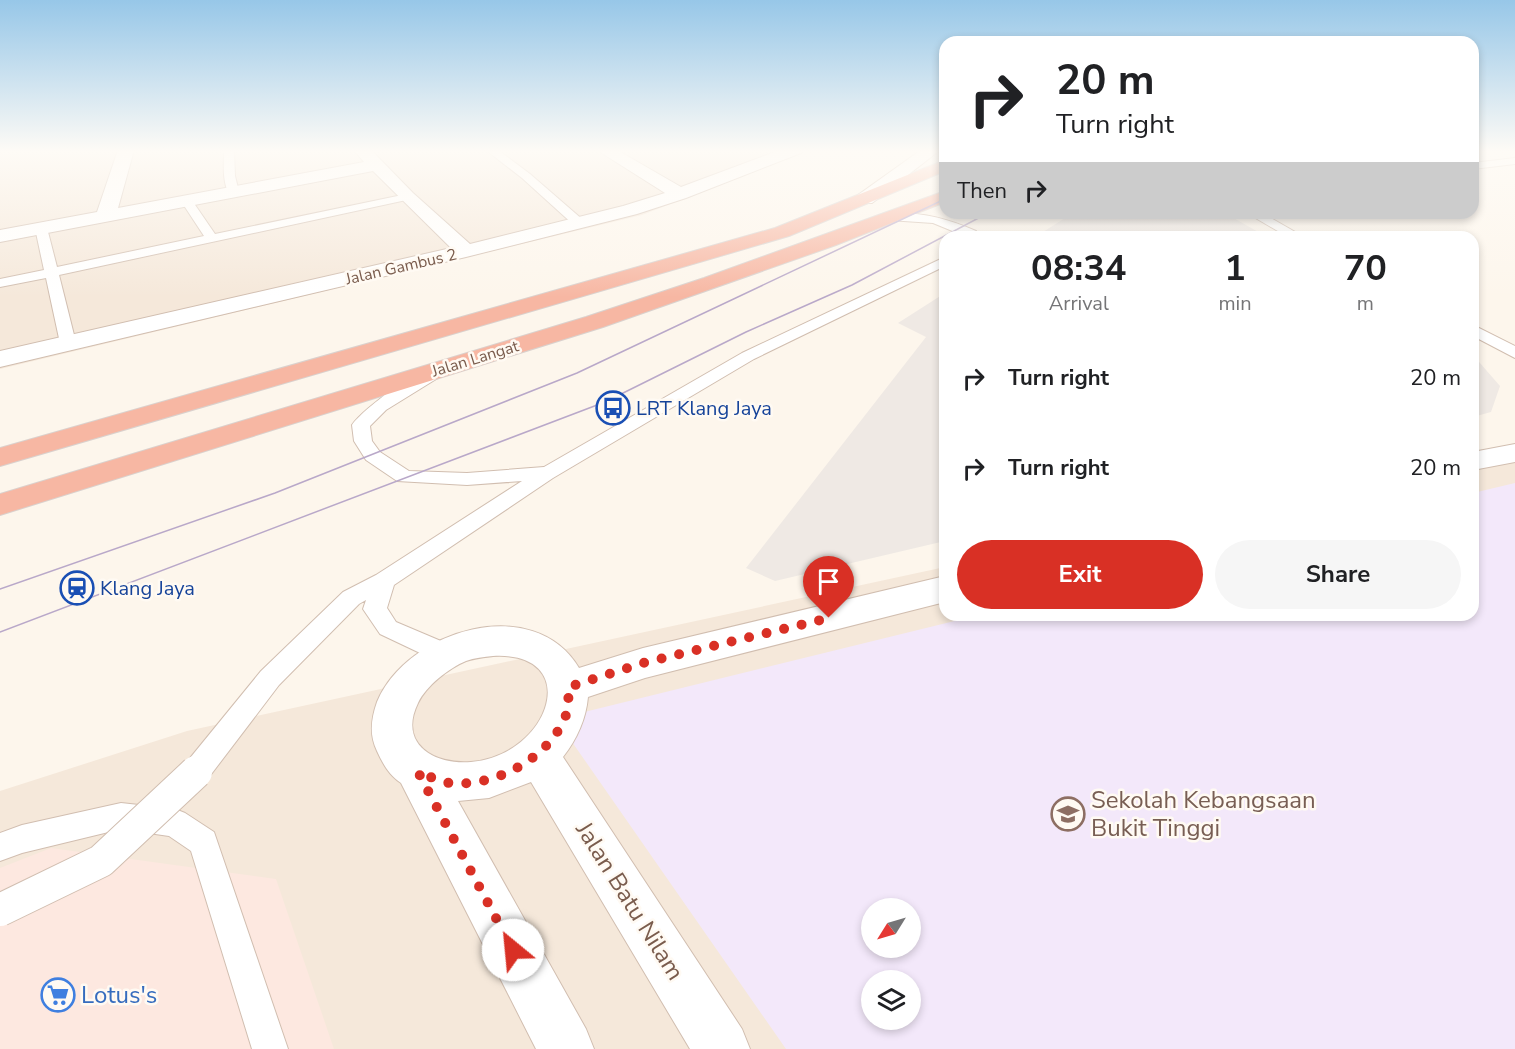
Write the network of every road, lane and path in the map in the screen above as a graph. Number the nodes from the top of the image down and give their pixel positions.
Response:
1 (111, 199) edge
2 (198, 199) edge
3 (398, 199) edge
4 (409, 199) edge
5 (552, 199) edge
6 (663, 199) edge
7 (865, 199) edge
8 (938, 199) edge
9 (188, 201) junction
10 (106, 215) junction
11 (893, 217) junction
12 (1264, 219) edge
13 (579, 223) junction
14 (41, 228) junction
15 (966, 231) edge
16 (1287, 231) edge
17 (0, 236) edge
18 (212, 239) junction
19 (466, 251) junction
20 (939, 264) edge
21 (51, 272) junction
22 (0, 283) edge
23 (1479, 333) edge
24 (68, 343) junction
25 (1515, 352) edge
26 (0, 359) edge
27 (438, 370) junction
28 (1515, 453) edge
29 (0, 457) edge
30 (1479, 460) edge
31 (548, 473) junction
32 (0, 505) edge
33 (384, 581) junction
34 (939, 591) edge
35 (446, 654) junction
36 (569, 687) junction
37 (537, 753) junction
38 (418, 772) junction
39 (0, 847) edge
40 (0, 910) edge
41 (270, 1049) edge
42 (566, 1049) edge
43 (722, 1049) edge

1 - 10 street
2 - 9 street
3 - 18 lane
4 - 19 street
5 - 13 lane
6 - 13 street, Jalan Gambus 2
7 - 29 highway, Jalan Langat
8 - 11 highway, Jalan Langat
9 - 10 street
9 - 18 lane
10 - 14 street
11 - 15 lane
11 - 27 highway, Jalan Langat
12 - 16 lane
13 - 19 street, Jalan Gambus 2
14 - 17 street
14 - 21 lane
18 - 21 lane
19 - 24 street, Jalan Gambus 2
20 - 31 lane
21 - 22 lane
21 - 24 lane
23 - 25 lane
24 - 26 street, Jalan Gambus 2
27 - 31 lane
27 - 32 highway, Jalan Langat
28 - 30 street
31 - 33 lane
33 - 35 lane
33 - 40 lane, bridge
34 - 36 street
35 - 36 street
35 - 38 street
36 - 37 street
37 - 38 street
37 - 43 street, Jalan Batu Nilam
38 - 42 street
39 - 41 lane

